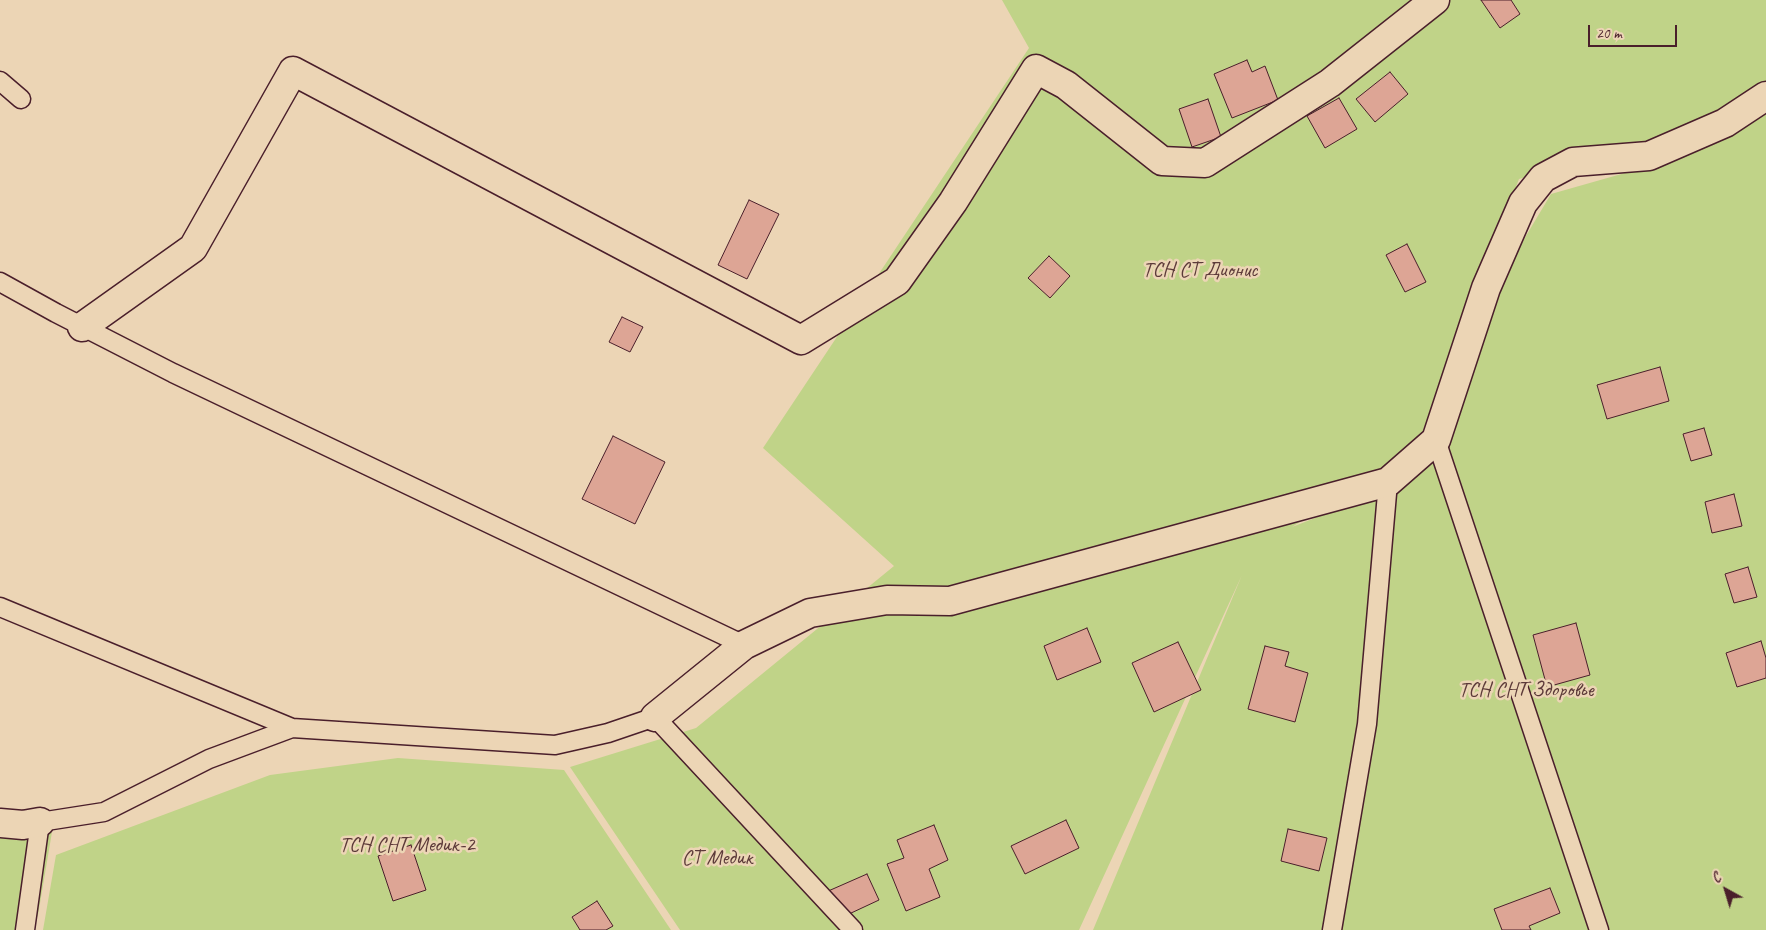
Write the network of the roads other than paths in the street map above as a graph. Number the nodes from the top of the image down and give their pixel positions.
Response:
1 (1435, 0) edge
2 (0, 81) edge
3 (1766, 96) edge
4 (21, 99) dead end
5 (0, 282) edge
6 (82, 327) junction
7 (1436, 440) junction
8 (1388, 482) junction
9 (0, 607) edge
10 (744, 645) junction
11 (655, 717) junction
12 (292, 728) junction
13 (40, 822) junction
14 (0, 823) edge
15 (25, 930) edge
16 (853, 930) edge
17 (1332, 930) edge
18 (1600, 930) edge

1 - 6 street
2 - 4 lane
3 - 7 street
5 - 6 lane
6 - 10 lane
7 - 8 street
7 - 18 lane
8 - 10 street
8 - 17 lane
9 - 12 lane
10 - 11 street
11 - 12 lane
11 - 16 lane
12 - 13 lane
13 - 14 street
13 - 15 lane

